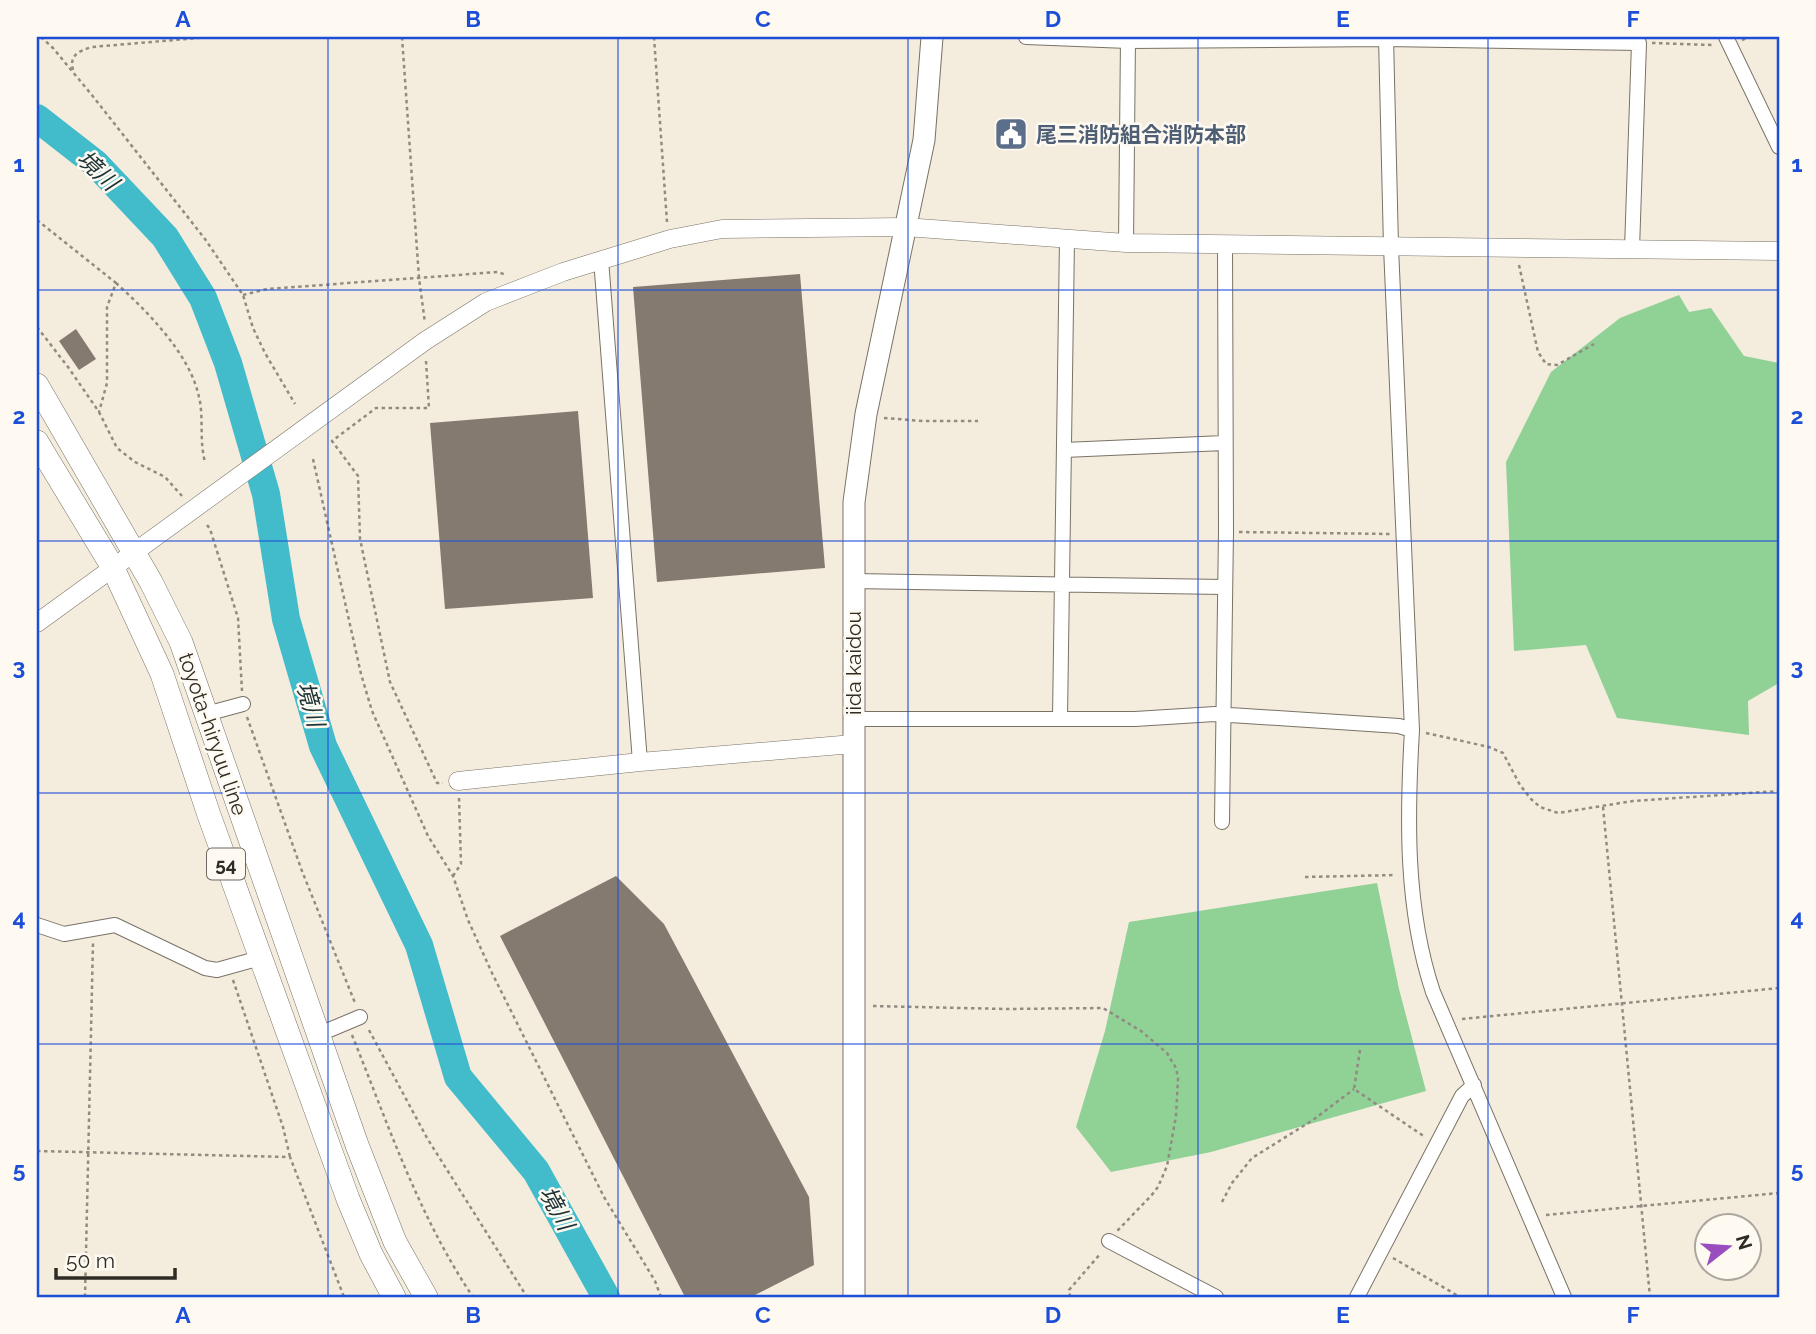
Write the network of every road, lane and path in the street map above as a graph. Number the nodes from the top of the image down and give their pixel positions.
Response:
1 (41, 37) edge
2 (210, 37) edge
3 (402, 37) edge
4 (653, 37) edge
5 (932, 37) edge
6 (1026, 37) edge
7 (1386, 38) edge
8 (150, 39) edge
9 (1128, 39) edge
10 (1728, 41) edge
11 (1639, 43) junction
12 (74, 74) junction
13 (1779, 147) edge
14 (37, 220) edge
15 (905, 226) junction
16 (670, 239) junction
17 (1067, 239) junction
18 (1126, 243) junction
19 (1225, 244) junction
20 (1391, 247) junction
21 (1516, 250) junction
22 (1632, 250) junction
23 (1779, 251) edge
24 (601, 259) junction
25 (506, 275) dead end
26 (419, 278) junction
27 (116, 283) junction
28 (243, 295) junction
29 (37, 327) edge
30 (425, 341) junction
31 (1594, 344) dead end
32 (37, 385) edge
33 (295, 404) dead end
34 (99, 412) junction
35 (866, 414) junction
36 (978, 421) dead end
37 (37, 442) edge
38 (1224, 443) junction
39 (1064, 450) junction
40 (313, 459) dead end
41 (205, 462) dead end
42 (182, 496) dead end
43 (206, 525) dead end
44 (1226, 531) junction
45 (1404, 534) junction
46 (133, 551) junction
47 (112, 566) junction
48 (853, 581) junction
49 (1061, 584) junction
50 (1224, 587) junction
51 (37, 624) edge
52 (243, 704) junction
53 (206, 714) junction
54 (1224, 716) junction
55 (1060, 718) junction
56 (853, 719) junction
57 (1412, 730) junction
58 (853, 744) junction
59 (640, 762) junction
60 (458, 781) junction
61 (1779, 791) edge
62 (1603, 807) junction
63 (1222, 822) dead end
64 (1412, 874) junction
65 (453, 876) junction
66 (1305, 877) dead end
67 (37, 925) edge
68 (93, 929) junction
69 (260, 958) junction
70 (229, 967) junction
71 (1779, 988) edge
72 (1621, 1005) junction
73 (855, 1006) junction
74 (354, 1020) junction
75 (1444, 1020) junction
76 (317, 1035) junction
77 (1360, 1050) dead end
78 (1474, 1085) junction
79 (1354, 1089) junction
80 (1436, 1145) junction
81 (37, 1151) edge
82 (89, 1152) junction
83 (290, 1157) junction
84 (1779, 1193) edge
85 (1222, 1202) dead end
86 (1641, 1207) junction
87 (1530, 1216) junction
88 (1109, 1241) junction
89 (1381, 1251) junction
90 (343, 1296) edge
91 (85, 1297) edge
92 (394, 1297) edge
93 (426, 1297) edge
94 (473, 1297) edge
95 (527, 1297) edge
96 (662, 1297) edge
97 (854, 1297) edge
98 (1070, 1297) edge
99 (1216, 1297) edge
100 (1357, 1297) edge
101 (1460, 1297) edge
102 (1564, 1297) edge
103 (1650, 1297) edge

1 - 12 path
2 - 8 path
3 - 26 path
4 - 16 path
5 - 15 main road, iida kaidou
6 - 9 street
7 - 9 street
7 - 11 street
7 - 20 street
8 - 12 path
9 - 18 street
10 - 11 path
10 - 13 street
11 - 22 street
12 - 28 path
14 - 27 path
15 - 16 street
15 - 17 street
15 - 35 main road, iida kaidou
16 - 24 street
17 - 18 street
17 - 39 street
18 - 19 street
19 - 20 street
19 - 38 street
20 - 21 street
20 - 45 street
21 - 22 street
21 - 31 path
22 - 23 street
24 - 30 street
24 - 59 street
25 - 26 path
26 - 28 path
26 - 30 path
27 - 34 path
27 - 41 path
28 - 33 path
29 - 34 path
30 - 46 street
30 - 60 path
32 - 46 main road, toyota-hiryuu line / 54
34 - 42 path
35 - 36 path
35 - 48 main road, iida kaidou
37 - 47 main road, toyota-hiryuu line / 54
38 - 39 street
38 - 44 street
39 - 49 street
40 - 65 path
43 - 52 path
44 - 45 path
44 - 50 street
45 - 57 street
46 - 47 street
46 - 53 main road, toyota-hiryuu line / 54
47 - 51 street
47 - 69 main road, toyota-hiryuu line / 54
48 - 49 street
48 - 56 main road, iida kaidou
49 - 50 street
49 - 55 street
50 - 54 street
52 - 53 street
52 - 74 path
53 - 76 main road, toyota-hiryuu line / 54
54 - 55 street
54 - 57 street
54 - 63 street
55 - 56 street
56 - 58 main road, iida kaidou
57 - 62 path
57 - 64 street
58 - 59 street
58 - 73 main road, iida kaidou
59 - 60 street
60 - 65 path
61 - 62 path
62 - 72 path
64 - 66 path
64 - 75 street
65 - 96 path
67 - 68 street
68 - 70 street
68 - 82 path
69 - 70 street
69 - 92 main road, toyota-hiryuu line / 54
70 - 83 path
71 - 72 path
72 - 75 path
72 - 86 path
73 - 88 path
73 - 97 main road, iida kaidou
74 - 76 street
74 - 94 path
74 - 95 path
75 - 78 street
76 - 93 main road, toyota-hiryuu line / 54
77 - 79 path
78 - 80 street
78 - 87 street
79 - 80 path
79 - 85 path
80 - 89 street
81 - 82 path
82 - 83 path
82 - 91 path
83 - 90 path
84 - 86 path
86 - 87 path
86 - 103 path
87 - 102 street
88 - 98 path
88 - 99 street
89 - 100 street
89 - 101 path

